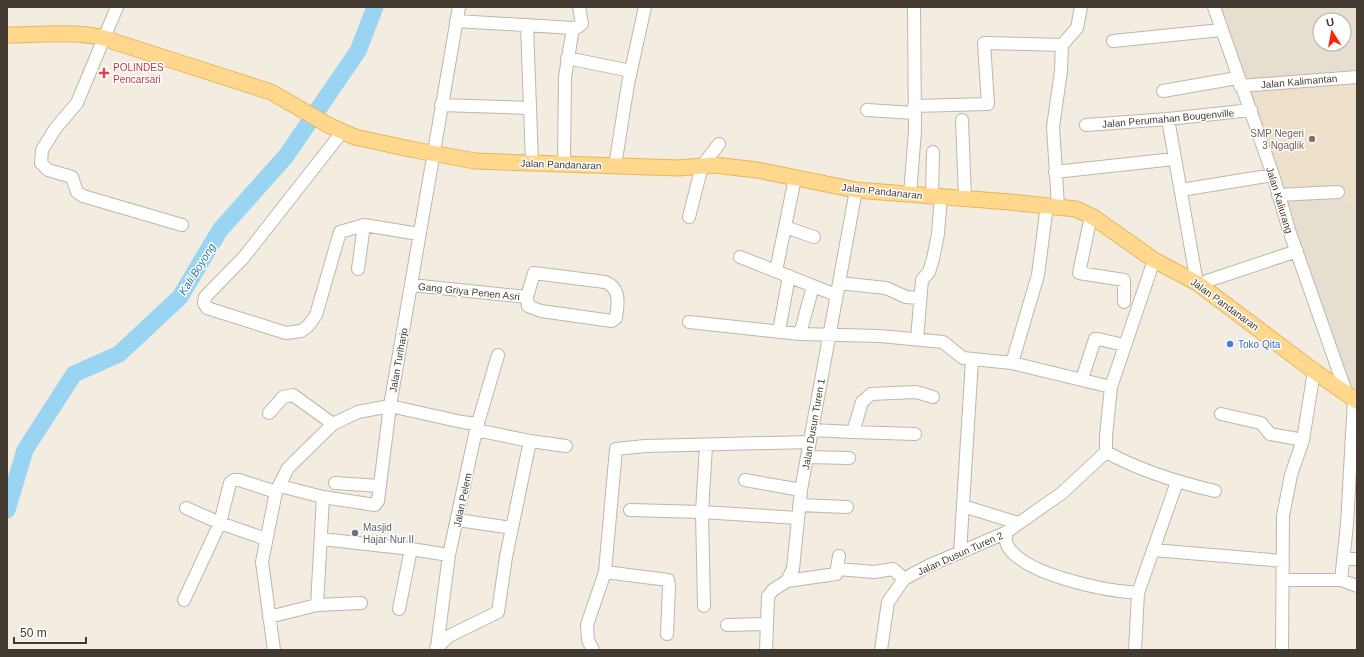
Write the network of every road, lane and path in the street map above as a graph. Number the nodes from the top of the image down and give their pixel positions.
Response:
1 (117, 7) edge
2 (459, 7) edge
3 (578, 7) edge
4 (645, 7) edge
5 (914, 7) edge
6 (1081, 7) edge
7 (1214, 7) edge
8 (456, 21) junction
9 (526, 25) junction
10 (573, 28) junction
11 (1221, 30) junction
12 (7, 35) edge
13 (106, 37) junction
14 (1113, 41) dead end
15 (1062, 45) junction
16 (567, 58) junction
17 (631, 71) junction
18 (1357, 77) edge
19 (1239, 82) junction
20 (1163, 90) dead end
21 (441, 105) junction
22 (530, 108) junction
23 (867, 110) dead end
24 (914, 110) junction
25 (1251, 110) junction
26 (1168, 119) junction
27 (962, 120) dead end
28 (1086, 124) dead end
29 (337, 128) junction
30 (719, 144) dead end
31 (933, 152) dead end
32 (433, 153) junction
33 (1174, 159) junction
34 (532, 163) junction
35 (564, 164) junction
36 (615, 166) junction
37 (702, 166) junction
38 (1055, 172) junction
39 (1273, 175) junction
40 (795, 178) junction
41 (856, 190) junction
42 (1181, 190) junction
43 (1338, 192) dead end
44 (910, 194) junction
45 (1278, 195) junction
46 (936, 196) junction
47 (965, 198) junction
48 (1053, 206) junction
49 (1091, 216) junction
50 (689, 217) dead end
51 (182, 225) dead end
52 (364, 225) junction
53 (785, 227) junction
54 (418, 234) junction
55 (814, 237) dead end
56 (1297, 251) junction
57 (740, 256) dead end
58 (1154, 260) junction
59 (358, 269) dead end
60 (776, 271) junction
61 (789, 276) junction
62 (1202, 282) junction
63 (411, 285) junction
64 (813, 286) junction
65 (838, 289) junction
66 (527, 297) junction
67 (919, 298) junction
68 (1124, 302) dead end
69 (689, 322) dead end
70 (779, 331) junction
71 (800, 334) junction
72 (830, 334) junction
73 (917, 339) junction
74 (1124, 345) junction
75 (498, 355) dead end
76 (972, 360) junction
77 (1012, 363) junction
78 (1314, 372) junction
79 (1082, 379) junction
80 (1111, 387) junction
81 (933, 397) dead end
82 (1352, 397) edge
83 (390, 406) junction
84 (269, 413) dead end
85 (1221, 414) dead end
86 (333, 424) junction
87 (477, 427) junction
88 (853, 432) junction
89 (915, 434) dead end
90 (811, 436) junction
91 (1303, 440) junction
92 (530, 441) junction
93 (566, 446) dead end
94 (706, 446) junction
95 (1106, 452) junction
96 (808, 457) junction
97 (849, 458) dead end
98 (1353, 466) edge
99 (744, 480) dead end
100 (1176, 482) junction
101 (335, 483) dead end
102 (380, 486) junction
103 (278, 489) junction
104 (802, 490) junction
105 (1215, 491) dead end
106 (323, 497) junction
107 (800, 505) junction
108 (963, 506) junction
109 (847, 507) dead end
110 (186, 508) dead end
111 (630, 510) dead end
112 (702, 512) junction
113 (798, 518) junction
114 (458, 520) junction
115 (220, 523) junction
116 (1018, 523) junction
117 (512, 528) junction
118 (1005, 533) junction
119 (266, 539) junction
120 (322, 539) junction
121 (411, 549) junction
122 (1153, 550) junction
123 (960, 553) junction
124 (449, 556) junction
125 (839, 556) dead end
126 (1343, 559) junction
127 (1357, 559) edge
128 (1283, 562) junction
129 (838, 569) junction
130 (604, 572) junction
131 (904, 579) junction
132 (1283, 580) junction
133 (1341, 580) junction
134 (787, 581) junction
135 (1357, 586) edge
136 (1138, 593) junction
137 (184, 600) dead end
138 (361, 603) dead end
139 (317, 605) junction
140 (704, 606) dead end
141 (399, 609) dead end
142 (269, 617) junction
143 (767, 624) junction
144 (727, 626) dead end
145 (667, 634) dead end
146 (436, 648) edge
147 (274, 650) edge
148 (593, 650) edge
149 (766, 650) edge
150 (881, 650) edge
151 (1134, 650) edge
152 (1282, 650) edge

1 - 13 street
2 - 8 street, Jalan Turiharjo
3 - 10 street
4 - 17 street
5 - 24 street
6 - 15 street
7 - 11 street, Jalan Kaliurang
8 - 9 street
8 - 21 street, Jalan Turiharjo
9 - 10 street
9 - 22 street
10 - 16 street
11 - 14 street
11 - 19 street, Jalan Kaliurang
12 - 13 main road, Jalan Pandanaran
13 - 29 main road, Jalan Pandanaran
13 - 51 street
15 - 24 street
15 - 38 street
16 - 17 street
16 - 35 street
17 - 36 street
18 - 19 street, Jalan Kalimantan
19 - 20 street, Jalan Kalimantan
19 - 25 street, Jalan Kaliurang
21 - 22 street
21 - 32 street, Jalan Turiharjo
22 - 34 street
23 - 24 street
24 - 44 street
25 - 26 street, Jalan Perumahan Bougenville
25 - 39 street, Jalan Kaliurang
26 - 28 street, Jalan Perumahan Bougenville
26 - 33 street
27 - 47 street
29 - 32 main road, Jalan Pandanaran
29 - 52 street
30 - 37 street
31 - 46 street
32 - 34 main road, Jalan Pandanaran
32 - 54 street, Jalan Turiharjo
33 - 38 street
33 - 42 street
34 - 35 main road, Jalan Pandanaran
35 - 36 main road, Jalan Pandanaran
36 - 37 main road, Jalan Pandanaran
37 - 40 main road, Jalan Pandanaran
37 - 50 street
38 - 48 street
39 - 42 street
39 - 45 street, Jalan Kaliurang
40 - 41 main road, Jalan Pandanaran
40 - 53 street
41 - 44 main road, Jalan Pandanaran
41 - 65 street, Jalan Dusun Turen 1
42 - 62 street
43 - 45 street
44 - 46 main road, Jalan Pandanaran
45 - 56 street, Jalan Kaliurang
46 - 47 main road, Jalan Pandanaran
46 - 67 street
47 - 48 main road, Jalan Pandanaran
48 - 49 main road, Jalan Pandanaran
48 - 77 street
49 - 58 main road, Jalan Pandanaran
49 - 68 street
52 - 54 street
52 - 59 street
53 - 55 street
53 - 60 street
54 - 63 street, Jalan Turiharjo
56 - 62 street
56 - 82 street, Jalan Kaliurang
57 - 60 street
58 - 62 main road, Jalan Pandanaran
58 - 74 street
60 - 61 street
61 - 64 street
61 - 70 street
62 - 78 main road, Jalan Pandanaran
63 - 66 street, Gang Griya Penen Asri
63 - 83 street, Jalan Turiharjo
64 - 65 street
64 - 71 street
65 - 67 street
65 - 72 street, Jalan Dusun Turen 1
66 - 66 street, Gang Griya Penen Asri
67 - 73 street
69 - 70 street
70 - 71 street
71 - 72 street
72 - 73 street
72 - 90 street, Jalan Dusun Turen 1
73 - 76 street
74 - 79 street
74 - 80 street
75 - 87 street, Jalan Pelem
76 - 77 street
76 - 108 street
77 - 79 street
78 - 82 main road, Jalan Pandanaran
78 - 91 street
79 - 80 street
80 - 95 street
81 - 88 street
82 - 98 street
83 - 86 street, Jalan Turiharjo
83 - 87 street
83 - 102 street
84 - 86 street
85 - 91 street
86 - 103 street, Jalan Turiharjo
87 - 92 street
87 - 114 street, Jalan Pelem
88 - 89 street
88 - 90 street
90 - 94 street
90 - 96 street, Jalan Dusun Turen 1
91 - 128 street
92 - 93 street
92 - 117 street
94 - 112 street
94 - 130 street
95 - 100 street
95 - 116 street, Jalan Dusun Turen 2
96 - 97 street
96 - 104 street, Jalan Dusun Turen 1
98 - 126 street
99 - 104 street
100 - 105 street
100 - 122 street
101 - 102 street
102 - 106 street
103 - 106 street
103 - 115 street
103 - 119 street, Jalan Turiharjo
104 - 107 street, Jalan Dusun Turen 1
106 - 120 street
107 - 109 street
107 - 113 street, Jalan Dusun Turen 1
108 - 116 street
108 - 123 street
110 - 115 street
111 - 112 street
112 - 113 street
112 - 140 street
113 - 134 street, Jalan Dusun Turen 1
114 - 117 street
114 - 124 street, Jalan Pelem
115 - 119 street
115 - 137 street
116 - 118 street, Jalan Dusun Turen 2
117 - 146 street
118 - 123 street, Jalan Dusun Turen 2
118 - 136 street
119 - 142 street, Jalan Turiharjo
120 - 121 street
120 - 139 street
121 - 124 street
121 - 141 street
122 - 128 street
122 - 136 street
123 - 131 street, Jalan Dusun Turen 2
124 - 146 street, Jalan Pelem
125 - 129 street
126 - 127 street
126 - 133 street
128 - 132 street
129 - 131 street
129 - 134 street
130 - 145 street
130 - 148 street
131 - 150 street, Jalan Dusun Turen 2
132 - 133 street
132 - 152 street
133 - 135 street
134 - 143 street
136 - 151 street
138 - 139 street
139 - 142 street
142 - 147 street, Jalan Turiharjo
143 - 144 street
143 - 149 street

